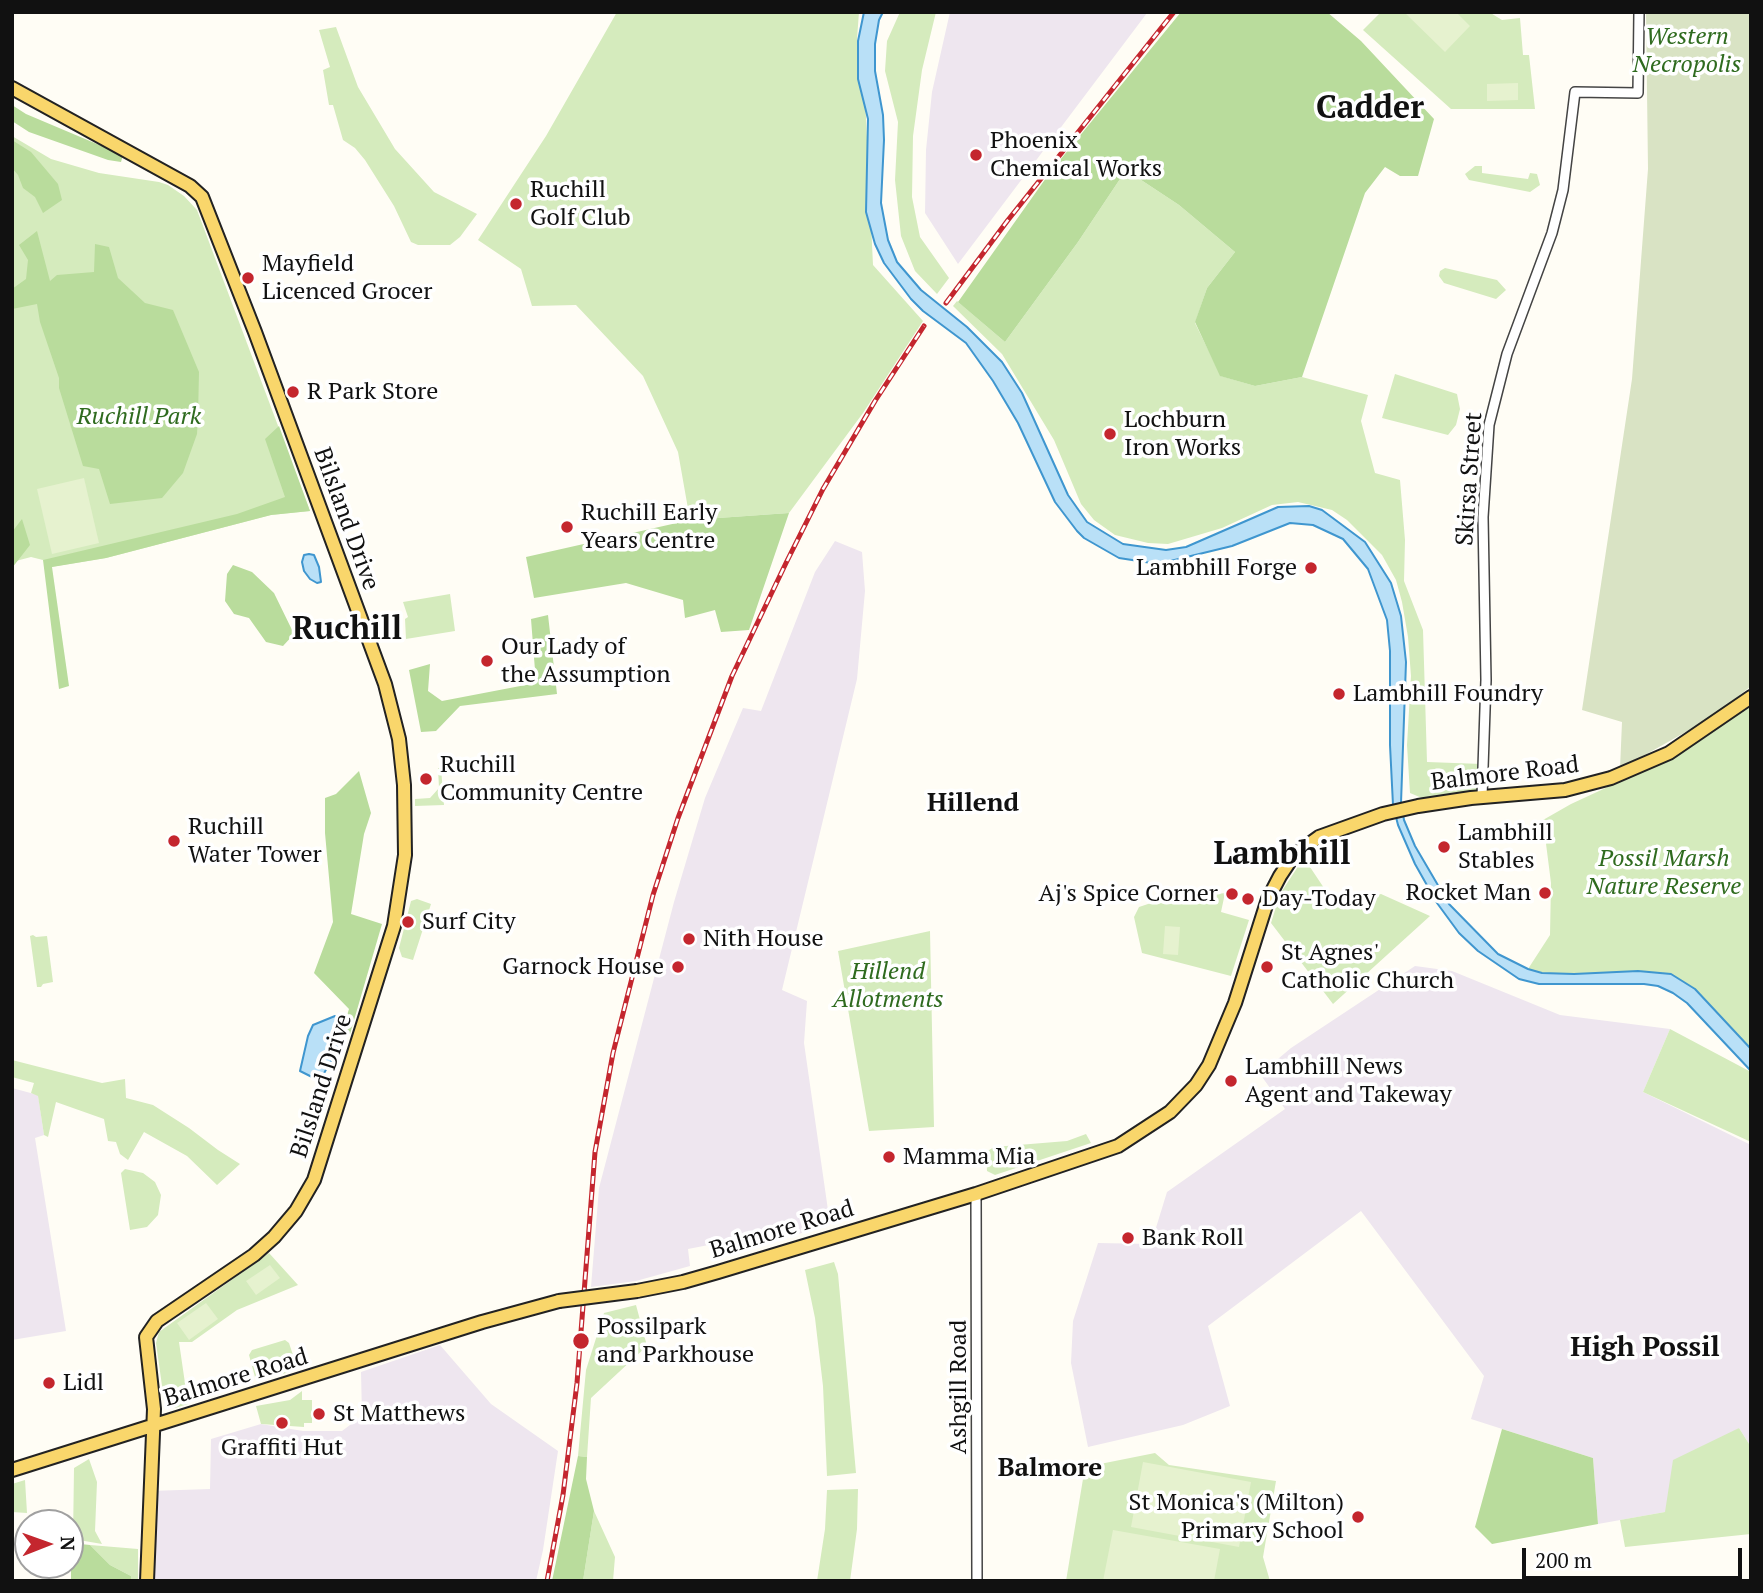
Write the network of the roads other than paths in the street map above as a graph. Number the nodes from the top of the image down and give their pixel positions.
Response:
1 (1639, 12) edge
2 (12, 88) edge
3 (1751, 697) edge
4 (1482, 797) junction
5 (976, 1194) junction
6 (154, 1424) junction
7 (12, 1470) edge
8 (147, 1581) edge
9 (977, 1581) edge

1 - 4 street, Skirsa Street
2 - 6 main road, Bilsland Drive
3 - 4 main road, Balmore Road
4 - 5 main road, Balmore Road
5 - 6 main road, Balmore Road, bridge
5 - 9 street, Ashgill Road
6 - 7 main road, Balmore Road
6 - 8 main road

